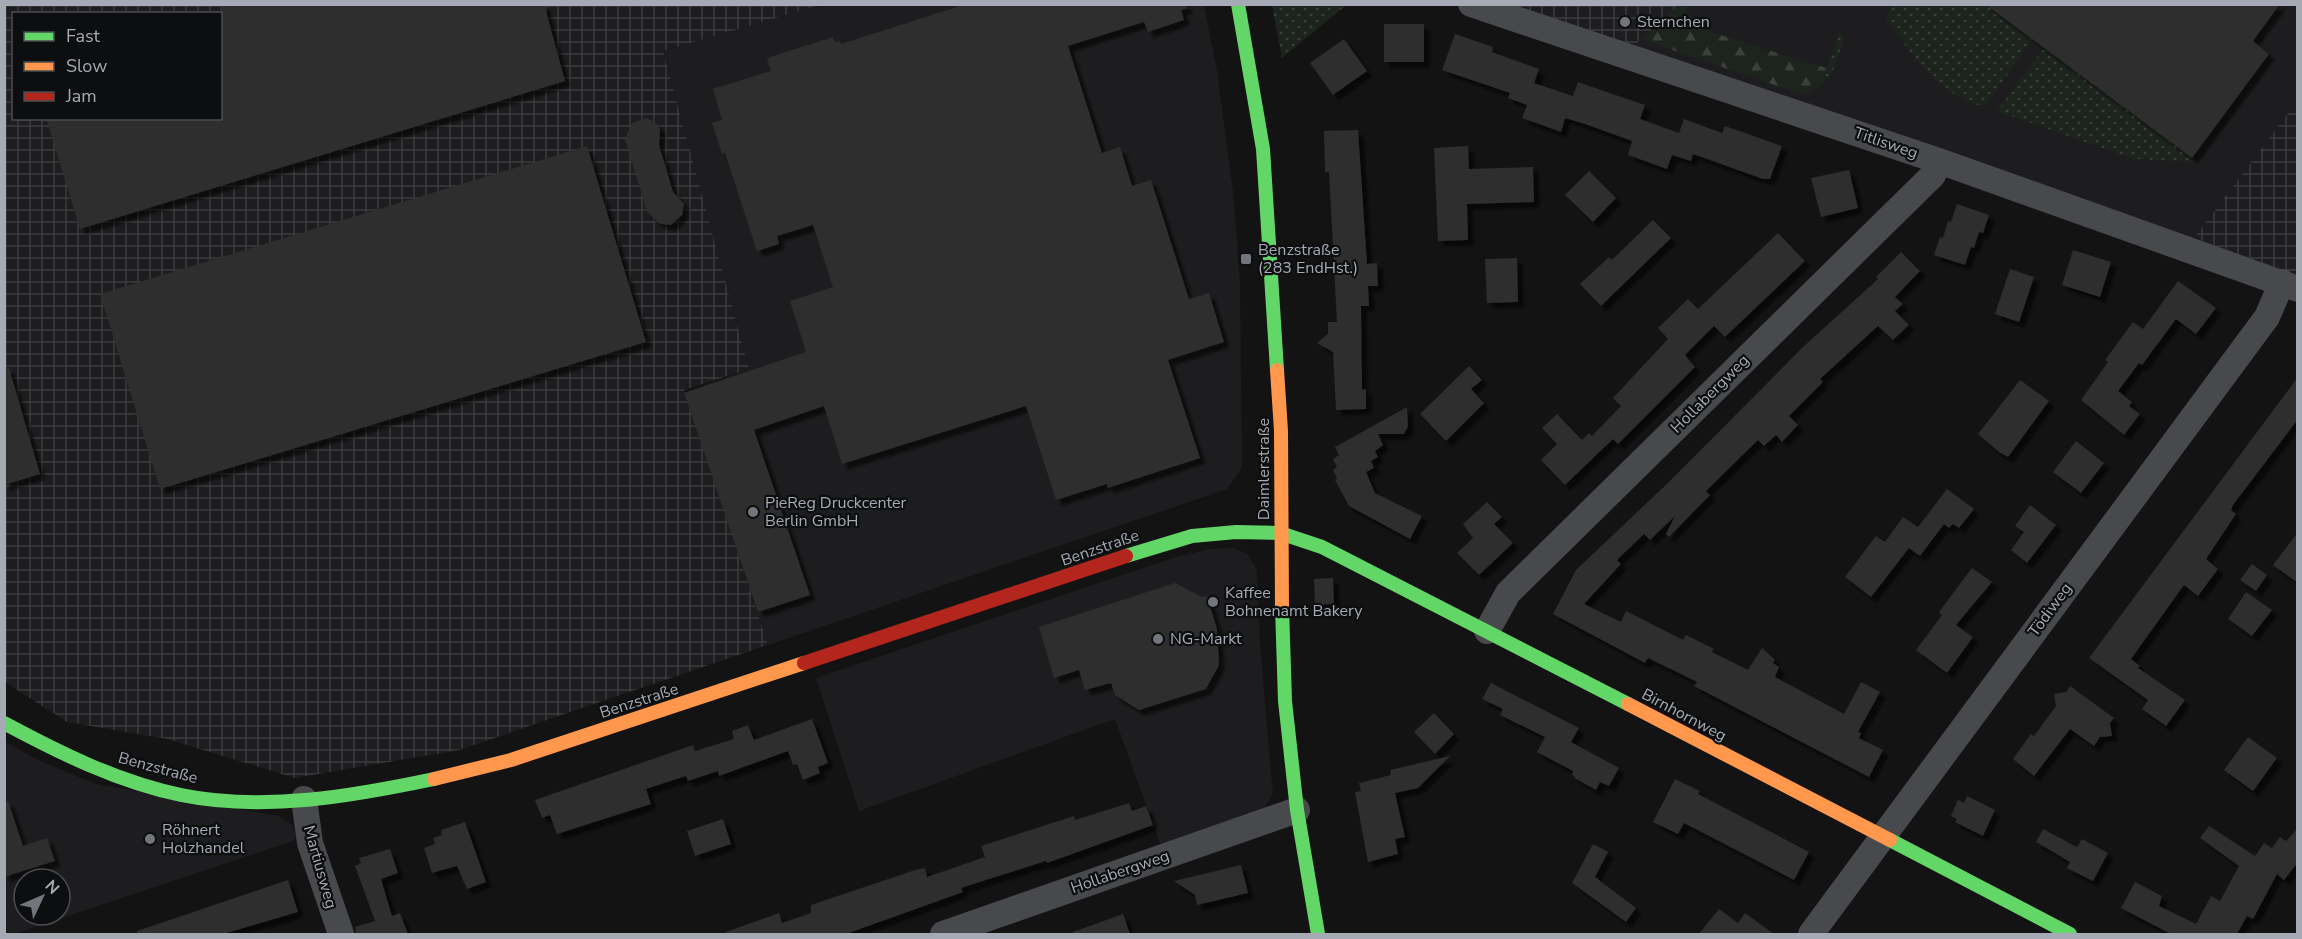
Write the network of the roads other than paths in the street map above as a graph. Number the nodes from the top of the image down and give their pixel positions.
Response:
1 (1239, 4) edge
2 (1472, 4) edge
3 (1939, 162) junction
4 (2290, 285) edge
5 (1281, 533) junction
6 (1487, 630) junction
7 (4, 723) edge
8 (304, 799) junction
9 (1297, 810) junction
10 (1882, 838) junction
11 (340, 934) edge
12 (943, 934) edge
13 (1318, 934) edge
14 (1811, 934) edge
15 (2070, 934) edge

1 - 5 street, Daimlerstraße
2 - 3 street, Titlisweg
3 - 4 street, Titlisweg
3 - 6 street, Hollabergweg
4 - 10 street, Tödiweg
5 - 6 street, Birnhornweg
5 - 8 street, Benzstraße
5 - 9 street, Daimlerstraße
6 - 10 street, Birnhornweg
7 - 8 street, Benzstraße
8 - 11 street, Martiusweg
9 - 12 street, Hollabergweg
9 - 13 street, Daimlerstraße
10 - 14 street, Tödiweg
10 - 15 street, Birnhornweg

